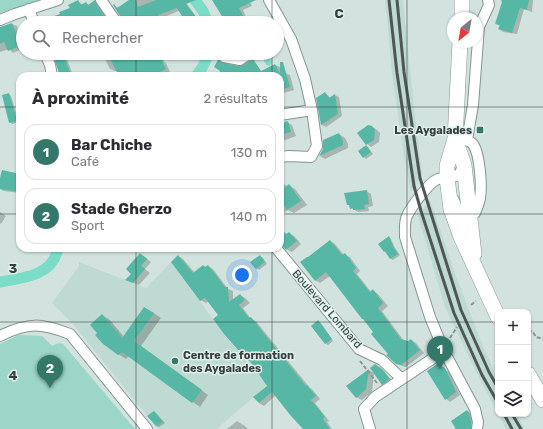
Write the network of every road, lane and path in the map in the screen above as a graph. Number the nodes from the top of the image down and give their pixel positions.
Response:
1 (58, 0) edge
2 (102, 0) edge
3 (269, 0) edge
4 (462, 0) edge
5 (488, 0) edge
6 (29, 9) junction
7 (462, 12) edge
8 (32, 16) edge
9 (112, 16) edge
10 (275, 16) edge
11 (0, 20) edge
12 (284, 33) edge
13 (460, 48) edge
14 (48, 60) edge
15 (51, 72) edge
16 (312, 110) junction
17 (284, 114) edge
18 (461, 140) junction
19 (284, 157) edge
20 (464, 165) junction
21 (447, 178) junction
22 (469, 215) junction
23 (279, 252) edge
24 (475, 265) junction
25 (495, 310) edge
26 (531, 331) edge
27 (0, 336) edge
28 (543, 339) edge
29 (359, 349) junction
30 (444, 351) junction
31 (531, 379) edge
32 (402, 380) junction
33 (384, 392) junction
34 (543, 400) edge
35 (147, 429) edge
36 (370, 429) edge
37 (478, 429) edge

1 - 6 street
2 - 9 street
3 - 10 street
4 - 7 main road
5 - 18 street
6 - 8 street
6 - 11 street
12 - 16 street
13 - 18 main road
14 - 15 street
16 - 17 street
16 - 19 street
18 - 20 main road
18 - 21 main road
18 - 22 street
20 - 21 street
20 - 22 main road
21 - 22 street
21 - 24 main road
21 - 30 street
22 - 24 main road
23 - 29 street, Boulevard Lombard
24 - 25 main road
26 - 28 path
27 - 35 street
29 - 32 street, Boulevard Lombard
29 - 33 path
30 - 32 street
30 - 37 street
31 - 34 main road
32 - 33 street
33 - 36 street

